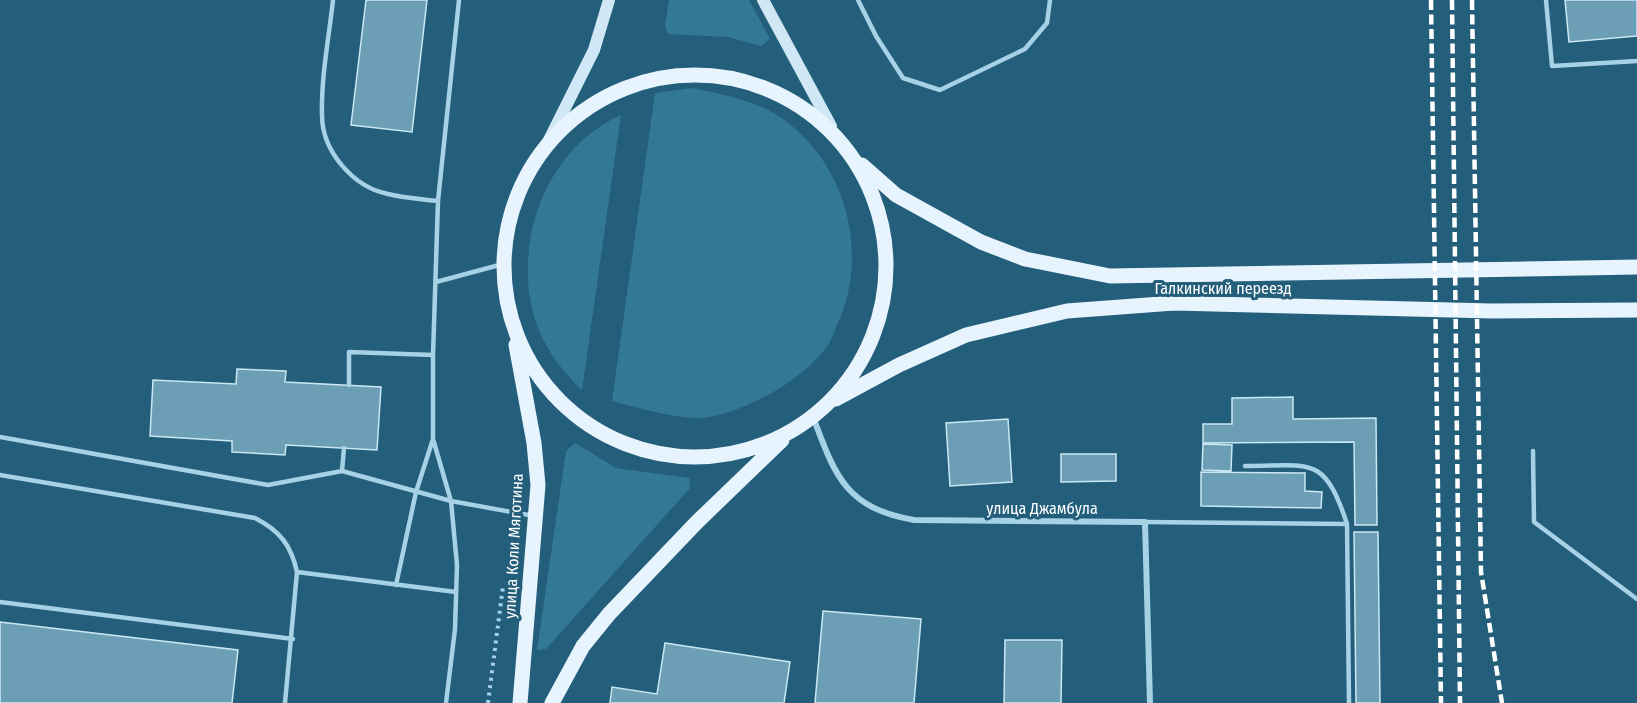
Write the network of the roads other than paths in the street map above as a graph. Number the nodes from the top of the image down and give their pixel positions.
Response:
1 (333, 0) edge
2 (459, 0) edge
3 (609, 0) edge
4 (763, 0) edge
5 (858, 0) edge
6 (1050, 0) edge
7 (1546, 0) edge
8 (1637, 61) edge
9 (831, 126) junction
10 (547, 144) junction
11 (851, 155) junction
12 (438, 201) junction
13 (503, 264) junction
14 (1637, 267) edge
15 (436, 282) junction
16 (1637, 310) edge
17 (512, 322) junction
18 (433, 355) junction
19 (349, 385) dead end
20 (828, 403) junction
21 (813, 417) junction
22 (791, 431) junction
23 (0, 437) edge
24 (434, 439) junction
25 (344, 448) dead end
26 (1533, 451) dead end
27 (1245, 466) dead end
28 (342, 471) junction
29 (0, 475) edge
30 (416, 492) junction
31 (451, 501) junction
32 (537, 517) junction
33 (1145, 522) junction
34 (1347, 524) junction
35 (297, 572) junction
36 (396, 585) junction
37 (456, 592) junction
38 (1637, 599) edge
39 (0, 602) edge
40 (293, 639) junction
41 (285, 703) edge
42 (446, 703) edge
43 (520, 703) edge
44 (552, 703) edge
45 (1150, 703) edge
46 (1349, 703) edge

1 - 12 lane
2 - 12 lane
3 - 10 main road
4 - 9 main road
5 - 6 lane
7 - 8 lane
9 - 10 main road
9 - 11 main road
10 - 13 main road
11 - 14 main road
11 - 20 main road
12 - 15 lane
13 - 15 lane
13 - 17 main road
15 - 18 lane
16 - 20 main road, Галкинский переезд
17 - 22 main road
17 - 32 main road, улица Коли Мяготина
18 - 19 lane
18 - 24 lane
20 - 21 main road
21 - 22 main road
21 - 33 street, улица Джамбула
22 - 44 main road
23 - 28 lane
24 - 30 lane
24 - 31 lane
25 - 28 lane
26 - 38 lane
27 - 34 lane
28 - 30 lane
29 - 35 lane
30 - 31 lane
30 - 36 lane
31 - 32 lane
31 - 37 lane
32 - 43 main road, улица Коли Мяготина
33 - 34 lane
33 - 45 street
34 - 46 lane
35 - 36 lane
35 - 40 lane
36 - 37 lane
37 - 42 lane
39 - 40 lane
40 - 41 lane

